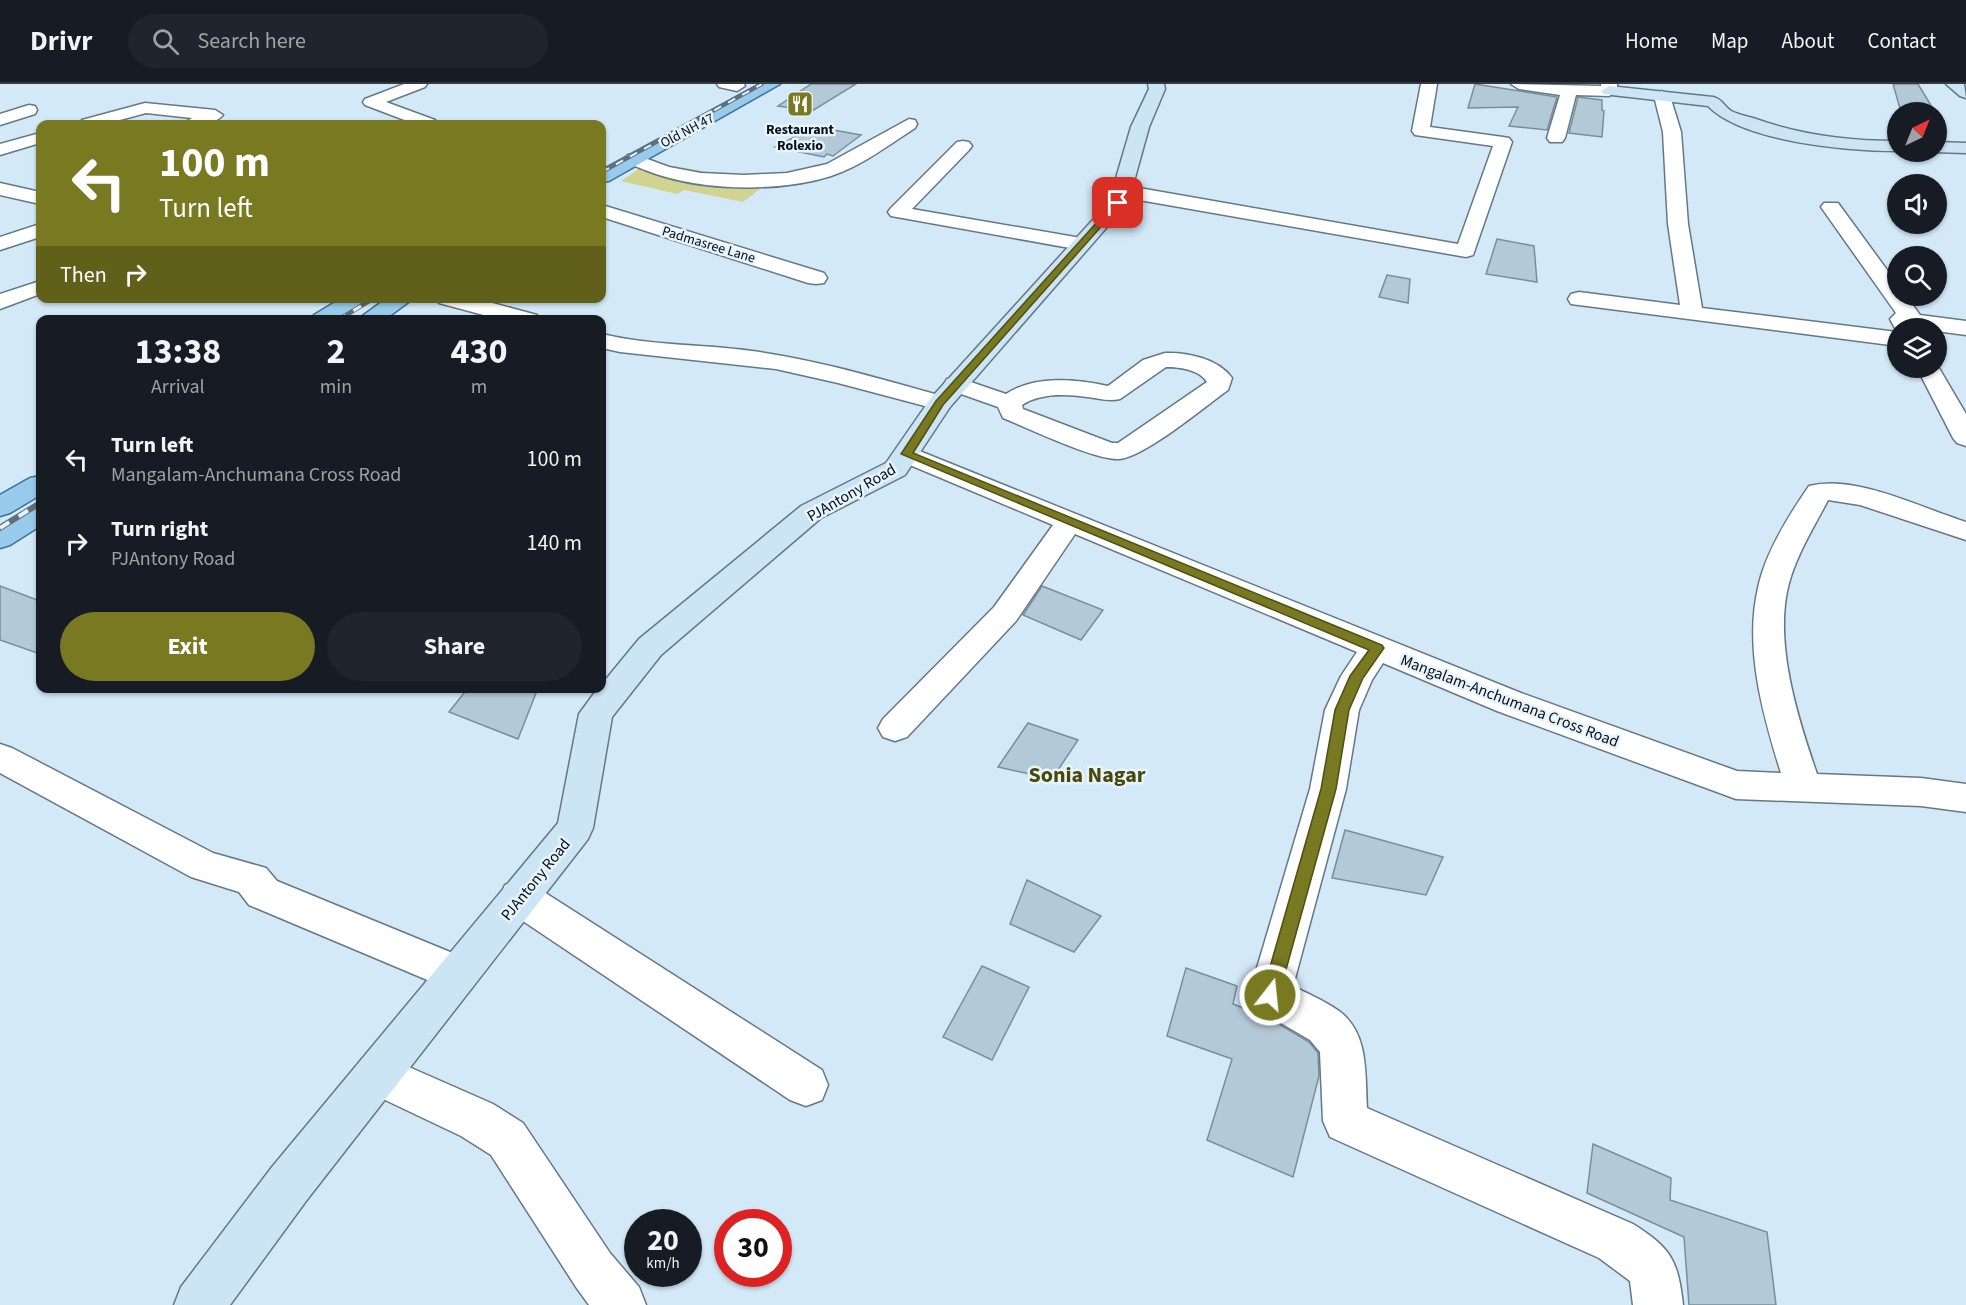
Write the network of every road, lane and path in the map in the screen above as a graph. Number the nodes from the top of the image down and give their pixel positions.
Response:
1 (419, 84) edge
2 (772, 84) edge
3 (1156, 84) edge
4 (1430, 84) edge
5 (1519, 84) edge
6 (1954, 84) edge
7 (734, 85) edge
8 (1609, 88) edge
9 (1569, 90) junction
10 (1966, 93) edge
11 (1662, 96) junction
12 (130, 98) dead end
13 (145, 108) junction
14 (29, 110) dead end
15 (0, 120) edge
16 (102, 120) edge
17 (201, 120) edge
18 (418, 120) edge
19 (909, 124) dead end
20 (643, 135) dead end
21 (1556, 138) dead end
22 (36, 139) edge
23 (963, 146) dead end
24 (1887, 146) edge
25 (1947, 147) edge
26 (1966, 148) edge
27 (0, 150) edge
28 (634, 159) junction
29 (606, 175) edge
30 (36, 188) edge
31 (0, 189) edge
32 (1122, 191) junction
33 (21, 194) junction
34 (36, 197) edge
35 (1831, 207) dead end
36 (606, 212) edge
37 (36, 231) edge
38 (0, 244) edge
39 (1081, 244) junction
40 (816, 278) dead end
41 (36, 288) edge
42 (1580, 299) dead end
43 (0, 302) edge
44 (344, 303) edge
45 (395, 303) edge
46 (466, 303) edge
47 (1692, 313) junction
48 (328, 315) edge
49 (376, 315) edge
50 (510, 315) edge
51 (1905, 318) edge
52 (1947, 327) edge
53 (1966, 328) edge
54 (1887, 338) edge
55 (606, 342) edge
56 (1934, 378) edge
57 (948, 394) junction
58 (1009, 403) junction
59 (1966, 438) edge
60 (907, 454) junction
61 (36, 486) edge
62 (0, 507) edge
63 (36, 516) edge
64 (1070, 521) junction
65 (1966, 531) edge
66 (0, 538) edge
67 (1377, 648) junction
68 (895, 728) dead end
69 (0, 757) edge
70 (1804, 788) junction
71 (1966, 798) edge
72 (519, 897) junction
73 (458, 974) junction
74 (377, 1074) junction
75 (806, 1085) dead end
76 (199, 1305) edge
77 (621, 1305) edge
78 (1658, 1305) edge

1 - 18 street
2 - 28 main road, Old NH 47
3 - 32 street, PJAntony Road
4 - 32 street
5 - 9 street
6 - 10 street
7 - 20 main road, Old NH 47
8 - 9 street
8 - 11 street
9 - 21 street
11 - 24 street
11 - 47 street
12 - 13 street
13 - 16 street
13 - 17 street
14 - 15 street
19 - 28 street
22 - 27 street
23 - 39 street
25 - 26 street
28 - 29 main road, Old NH 47
30 - 33 street
31 - 33 street
32 - 39 street, PJAntony Road
33 - 34 street
35 - 51 street
36 - 40 street, Padmasree Lane
37 - 38 street
39 - 57 street, PJAntony Road
41 - 43 street
42 - 47 street
44 - 48 main road
45 - 49 main road
46 - 50 street
47 - 54 street
52 - 53 street
55 - 57 street
56 - 59 street
57 - 58 street
57 - 60 street, PJAntony Road
58 - 58 street
60 - 64 street, Mangalam-Anchumana Cross Road
60 - 72 street, PJAntony Road
61 - 62 main road
63 - 66 main road
64 - 67 street, Mangalam-Anchumana Cross Road
64 - 68 street
65 - 70 street
67 - 70 street, Mangalam-Anchumana Cross Road
67 - 78 street
69 - 73 street
70 - 71 street, Mangalam-Anchumana Cross Road
72 - 73 street, PJAntony Road
72 - 75 street
73 - 74 street, PJAntony Road
74 - 76 street, PJAntony Road
74 - 77 street

